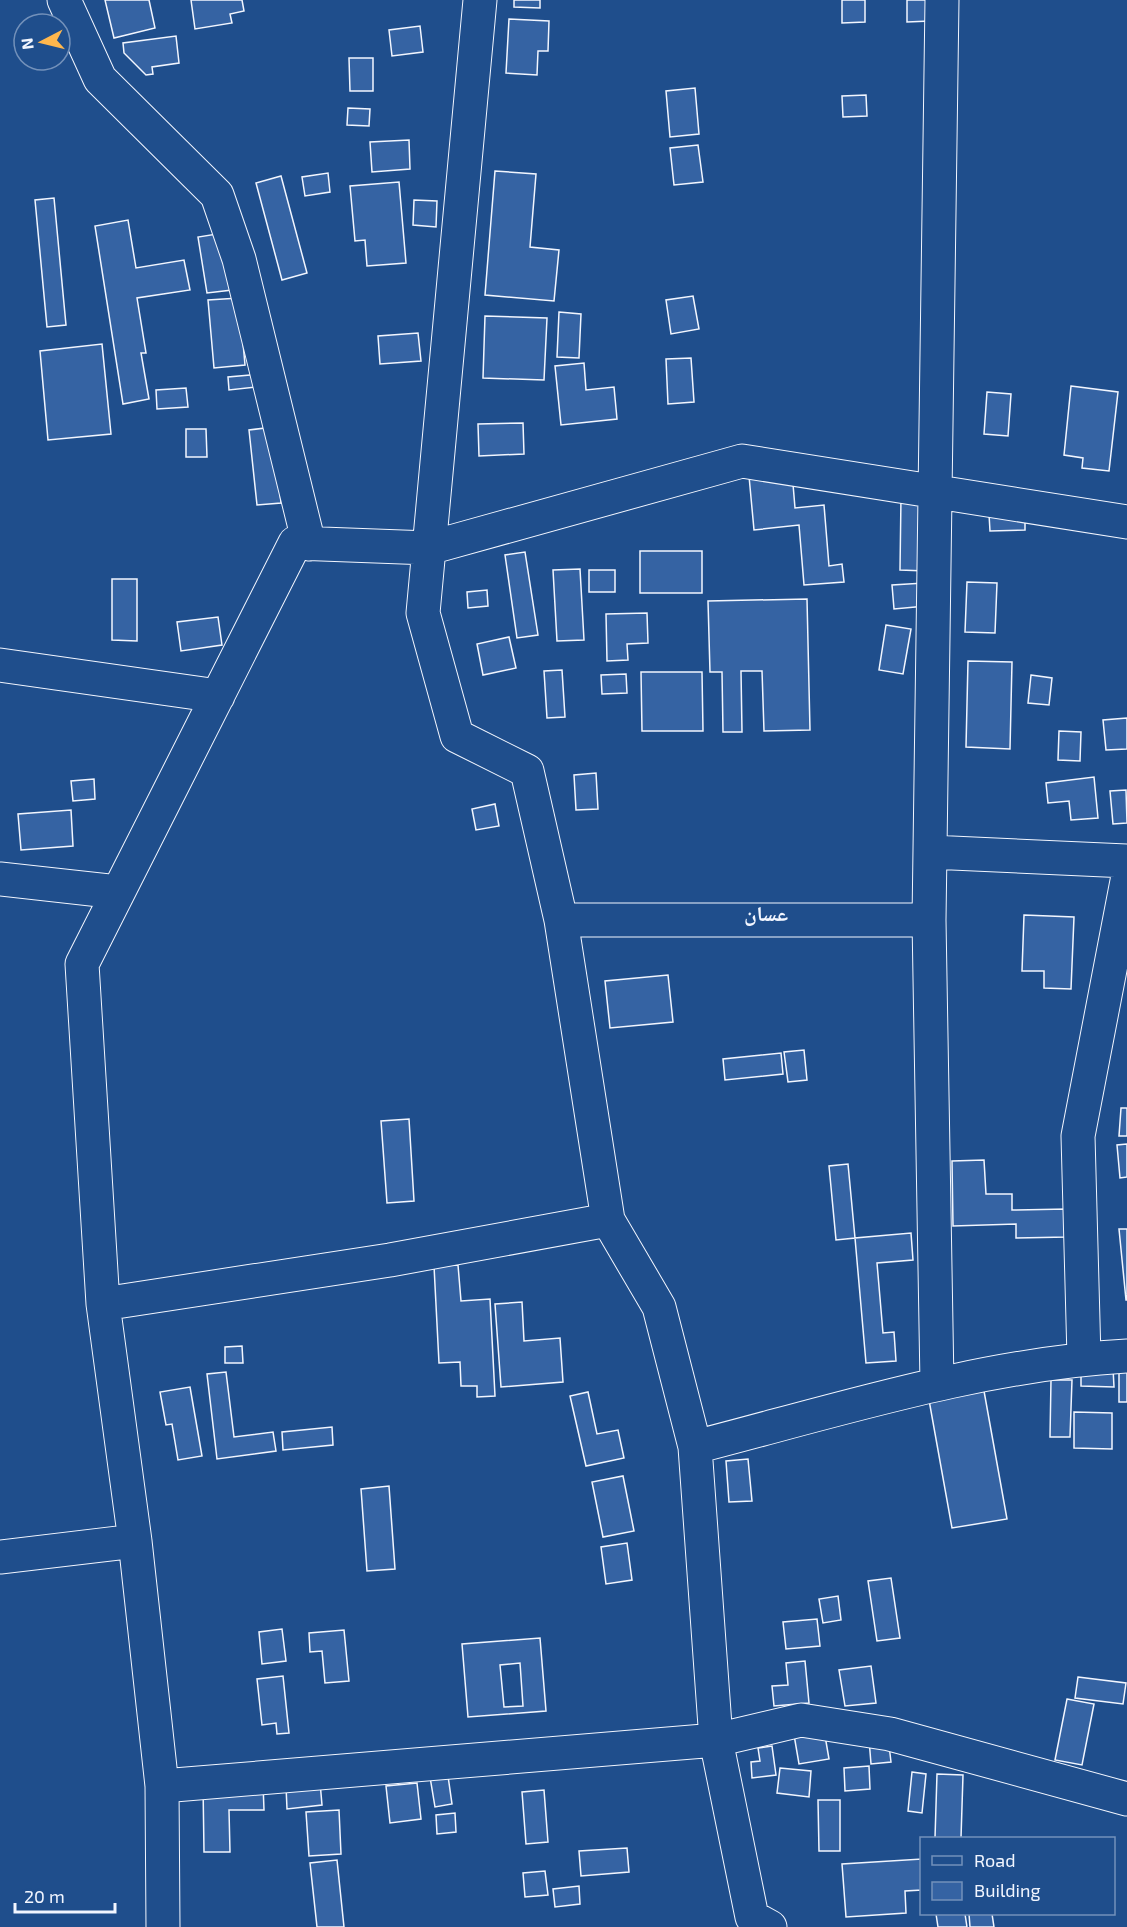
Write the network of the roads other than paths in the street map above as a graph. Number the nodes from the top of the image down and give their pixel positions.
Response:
1 (64, 0) edge
2 (480, 0) edge
3 (942, 0) edge
4 (935, 490) junction
5 (1127, 522) edge
6 (309, 544) junction
7 (429, 548) junction
8 (0, 665) edge
9 (218, 696) junction
10 (930, 852) junction
11 (1127, 861) edge
12 (0, 879) edge
13 (1127, 881) edge
14 (118, 892) junction
15 (561, 920) junction
16 (929, 920) junction
17 (608, 1220) junction
18 (102, 1304) junction
19 (1127, 1356) edge
20 (1084, 1358) junction
21 (937, 1384) junction
22 (695, 1447) junction
23 (135, 1541) junction
24 (0, 1557) edge
25 (716, 1740) junction
26 (162, 1786) junction
27 (1127, 1799) edge
28 (162, 1927) edge
29 (770, 1927) edge

1 - 6 street
2 - 7 street
3 - 4 street
4 - 5 street
4 - 7 street
4 - 10 street
6 - 7 street
6 - 9 street
7 - 15 street
8 - 9 street
9 - 14 street
10 - 11 street
10 - 16 street
12 - 14 street
13 - 20 street
14 - 18 street
15 - 16 street
15 - 17 street
16 - 21 street
17 - 18 street
17 - 22 street
18 - 23 street
19 - 20 street
20 - 21 street
21 - 22 street
22 - 25 street
23 - 24 street
23 - 26 street
25 - 26 street
25 - 27 street
25 - 29 street
26 - 28 street

